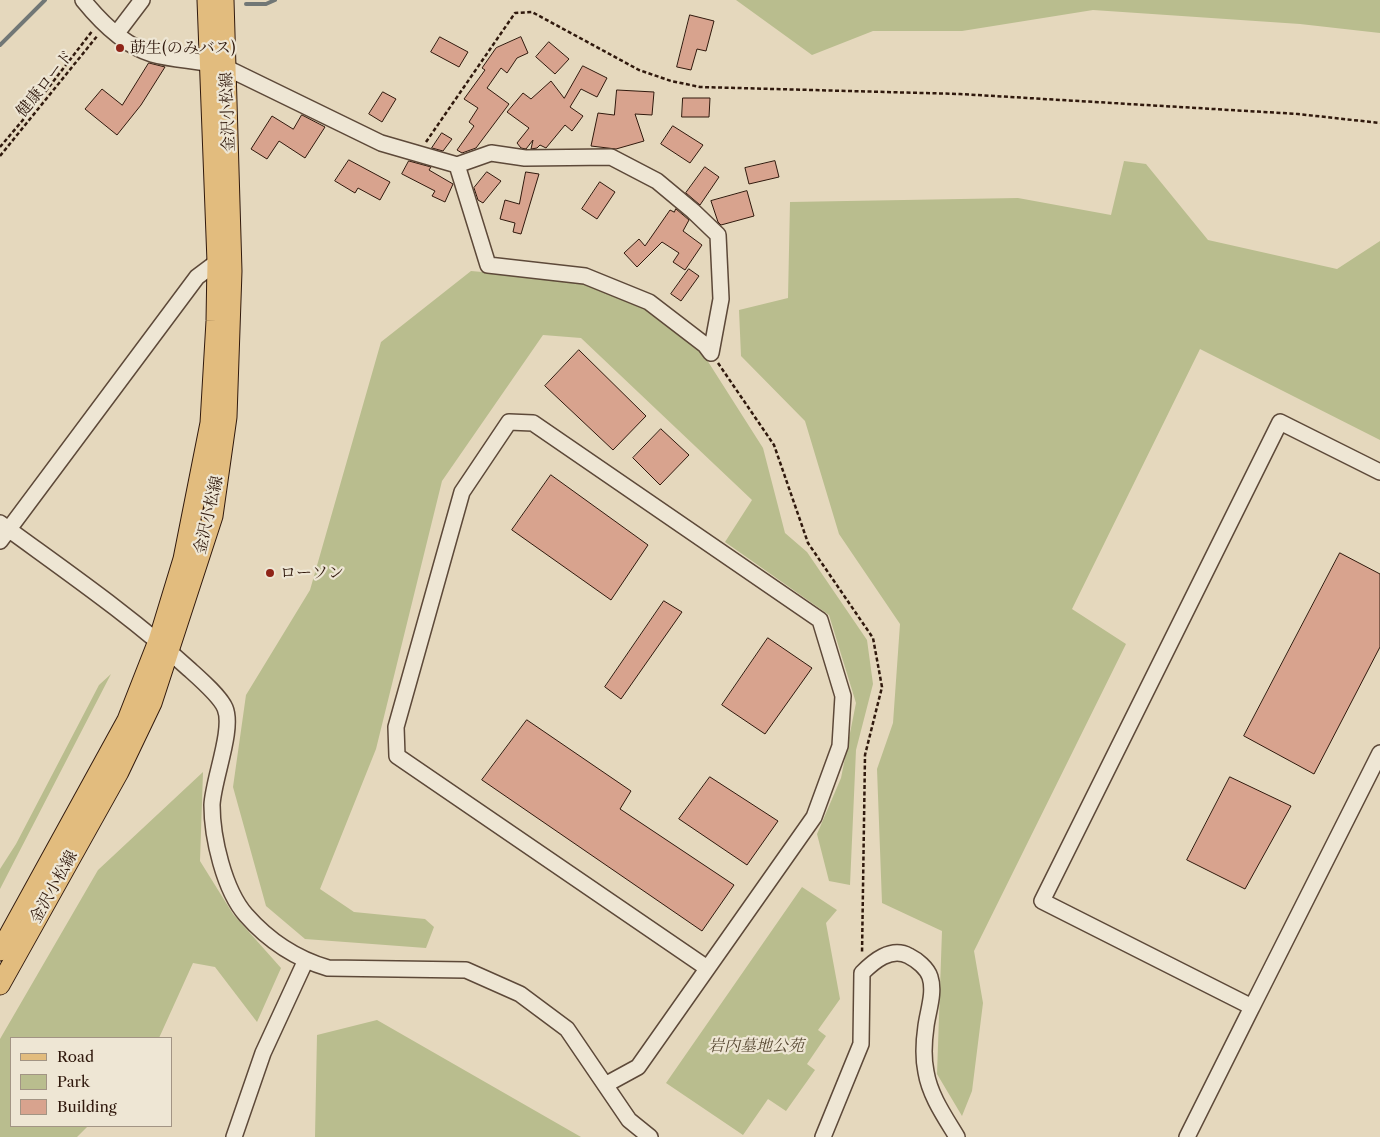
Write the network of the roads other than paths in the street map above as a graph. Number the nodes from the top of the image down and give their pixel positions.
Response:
1 (83, 0) edge
2 (142, 0) edge
3 (207, 0) edge
4 (224, 0) edge
5 (108, 26) junction
6 (208, 62) junction
7 (227, 68) junction
8 (456, 166) junction
9 (217, 262) junction
10 (1380, 472) edge
11 (3, 531) edge
12 (164, 646) junction
13 (1380, 753) edge
14 (0, 951) edge
15 (306, 962) junction
16 (707, 968) junction
17 (0, 985) edge
18 (1252, 1007) junction
19 (605, 1085) junction
20 (230, 1136) edge
21 (650, 1137) edge
22 (823, 1137) edge
23 (957, 1137) edge
24 (1187, 1137) edge

1 - 5 street
2 - 5 street
3 - 6 main road, 金沢小松線
4 - 7 main road, 金沢小松線
5 - 6 street
6 - 7 street
6 - 9 main road, 金沢小松線
7 - 8 street
7 - 12 main road, 金沢小松線
8 - 8 street
9 - 11 street
9 - 12 main road, 金沢小松線
10 - 18 street
11 - 12 street
12 - 14 main road, 金沢小松線
12 - 15 street
12 - 17 main road, 金沢小松線
13 - 18 street
15 - 19 street
15 - 20 street
16 - 16 street
16 - 19 street
18 - 24 street
19 - 21 street
22 - 23 street

